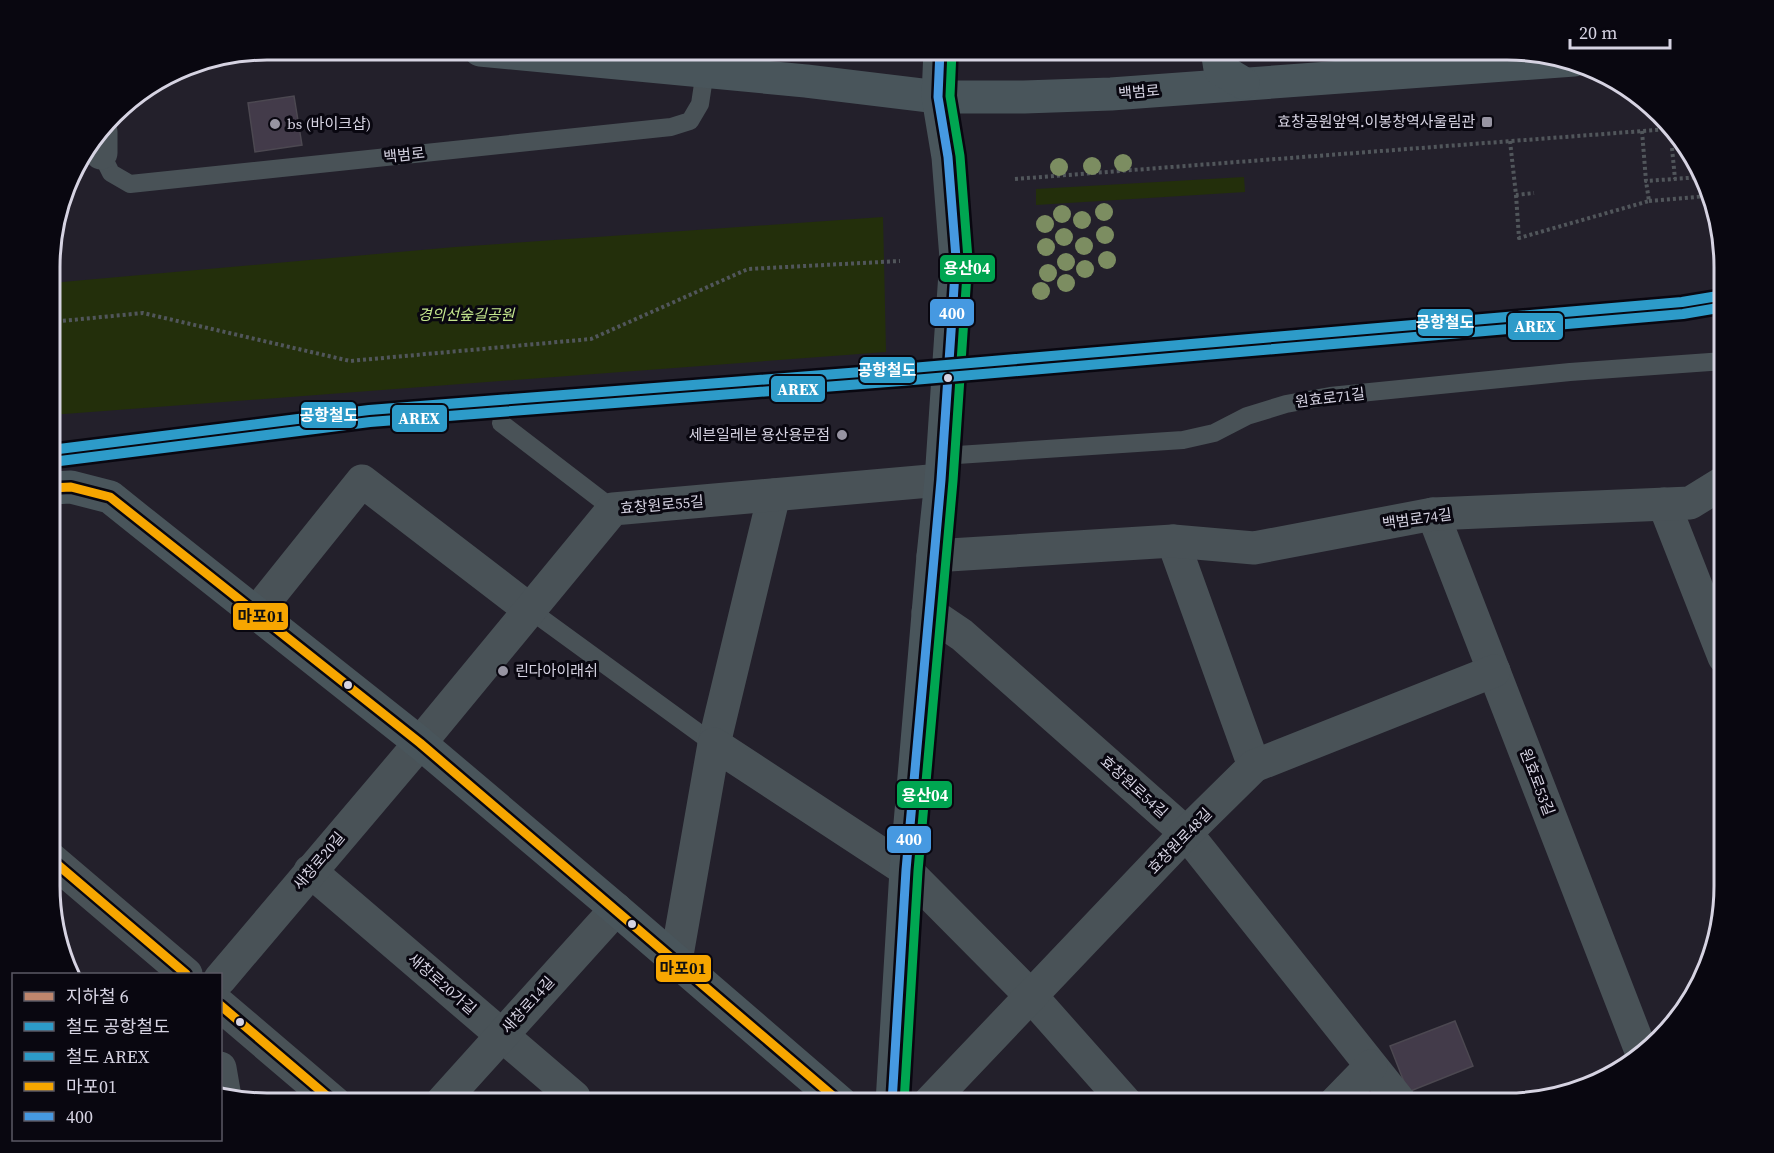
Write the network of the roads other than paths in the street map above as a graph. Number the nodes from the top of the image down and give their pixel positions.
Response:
1 (639, 60) edge
2 (940, 60) edge
3 (1219, 60) edge
4 (687, 63) edge
5 (1538, 63) edge
6 (1243, 83) junction
7 (938, 97) junction
8 (101, 143) edge
9 (1714, 362) edge
10 (501, 423) dead end
11 (942, 468) junction
12 (60, 488) edge
13 (1714, 488) edge
14 (774, 495) junction
15 (1664, 504) junction
16 (613, 509) junction
17 (1432, 514) junction
18 (1173, 541) junction
19 (933, 556) junction
20 (530, 610) junction
21 (928, 612) junction
22 (256, 613) junction
23 (1714, 632) edge
24 (1494, 671) junction
25 (420, 743) junction
26 (714, 744) junction
27 (1254, 766) junction
28 (1186, 833) junction
29 (60, 867) edge
30 (906, 870) junction
31 (310, 871) junction
32 (616, 909) junction
33 (676, 961) junction
34 (184, 973) edge
35 (222, 977) edge
36 (1031, 996) junction
37 (222, 1007) edge
38 (501, 1035) junction
39 (1639, 1046) edge
40 (1371, 1066) junction
41 (310, 1092) edge
42 (450, 1093) edge
43 (569, 1093) edge
44 (829, 1093) edge
45 (893, 1093) edge
46 (939, 1093) edge
47 (1117, 1093) edge
48 (1345, 1093) edge
49 (1393, 1093) edge

1 - 4 main road, 백범로
2 - 7 main road
3 - 6 main road
4 - 7 main road, 백범로
4 - 8 lane, 백범로
5 - 6 main road, 백범로
6 - 7 main road, 백범로
7 - 11 main road
9 - 11 lane, 원효로71길
10 - 16 lane
11 - 14 street, 효창원로55길
11 - 19 main road
12 - 22 main road
13 - 15 street, 백범로74길
14 - 16 street, 효창원로55길
14 - 26 street
15 - 17 street, 백범로74길
15 - 23 street
16 - 20 street, 효창원로55길
17 - 18 street, 백범로74길
17 - 24 street, 원효로53길
18 - 19 street, 백범로74길
18 - 27 street
19 - 21 main road
20 - 22 street
20 - 25 street, 효창원로55길
20 - 26 lane
21 - 28 street, 효창원로54길
21 - 30 main road
22 - 25 main road
24 - 27 street, 효창원로48길
24 - 39 street, 원효로53길
25 - 31 street, 새창로20길
25 - 32 main road
26 - 30 street
26 - 33 street
27 - 28 street, 효창원로48길
28 - 36 street, 효창원로48길
28 - 40 street, 효창원로54길
29 - 34 street
30 - 36 street
30 - 45 main road
31 - 35 street, 새창로20길
31 - 38 street, 새창로20가길
32 - 33 main road
32 - 38 street, 새창로14길
33 - 44 main road
36 - 46 street, 효창원로48길
36 - 47 street
37 - 41 street
38 - 42 street, 새창로14길
38 - 43 street, 새창로20가길
40 - 48 street
40 - 49 street, 효창원로54길

